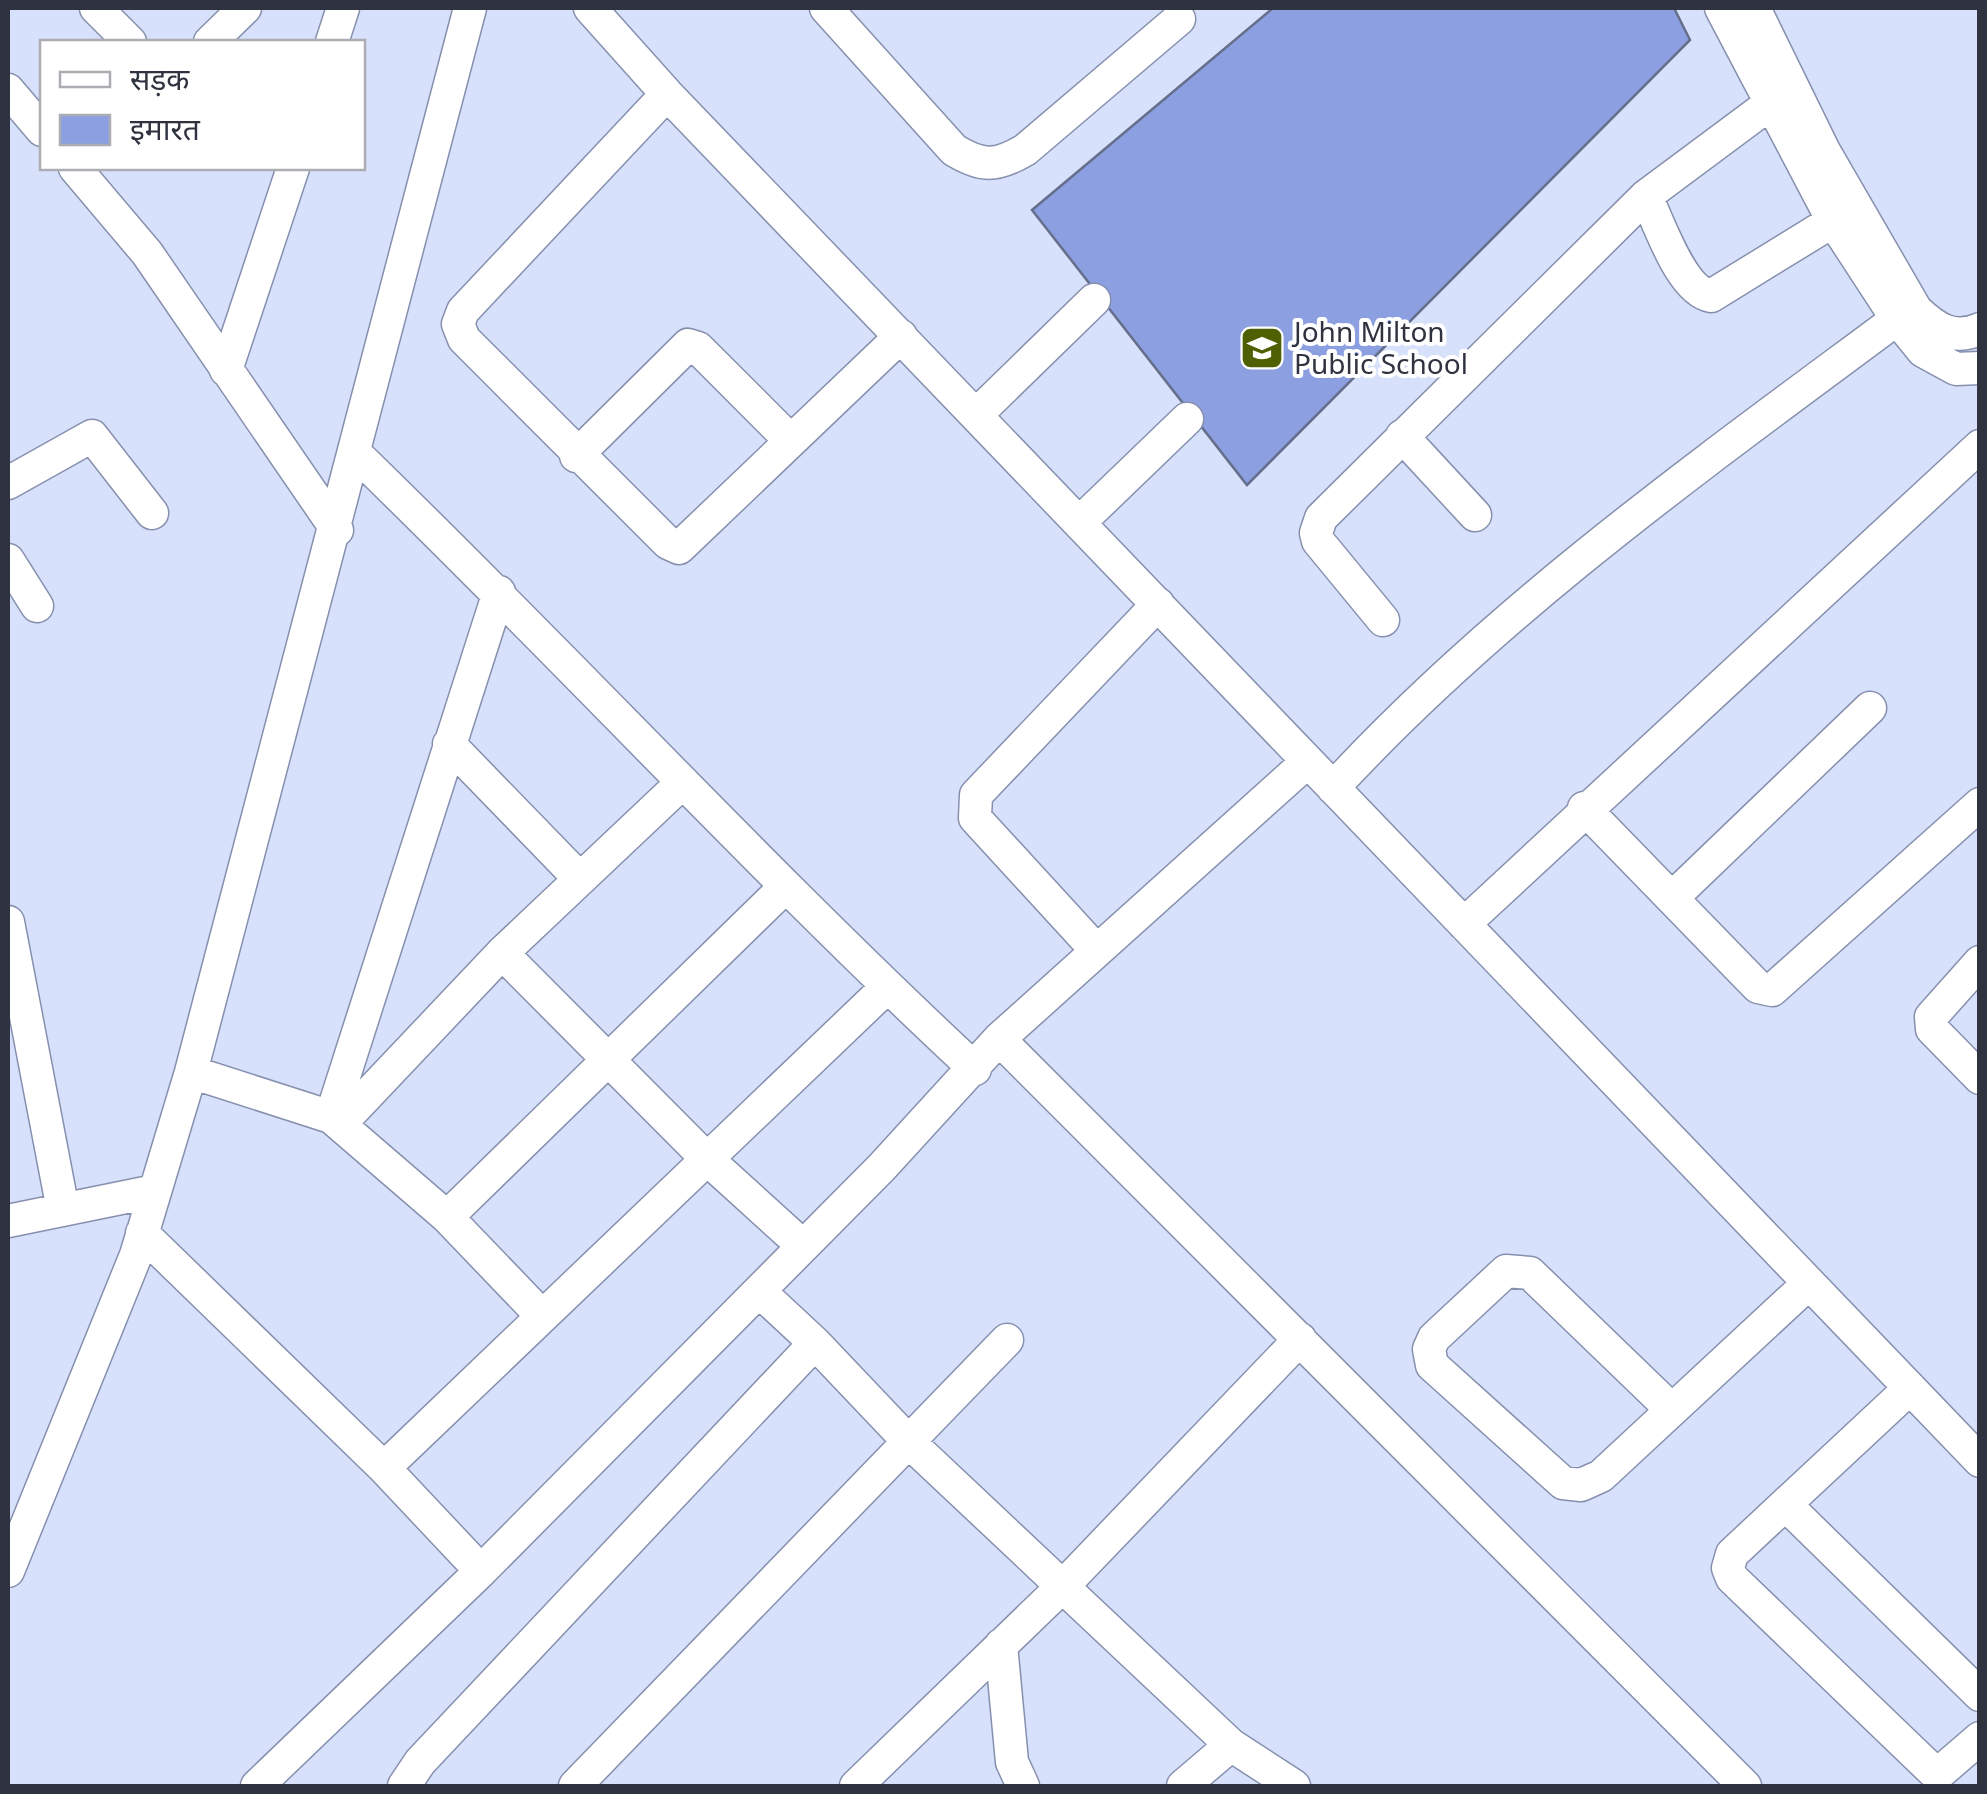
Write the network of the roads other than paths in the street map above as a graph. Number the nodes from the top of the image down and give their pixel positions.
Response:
1 (96, 8) edge
2 (245, 8) edge
3 (343, 8) edge
4 (470, 8) edge
5 (590, 8) edge
6 (826, 8) edge
7 (1736, 10) edge
8 (1179, 18) dead end
9 (128, 40) edge
10 (212, 40) edge
11 (333, 40) edge
12 (8, 90) edge
13 (667, 94) junction
14 (1771, 103) junction
15 (40, 128) edge
16 (81, 170) edge
17 (292, 170) edge
18 (1646, 196) junction
19 (1833, 221) junction
20 (1094, 300) dead end
21 (1897, 319) junction
22 (1975, 331) edge
23 (900, 336) junction
24 (226, 370) junction
25 (1977, 374) edge
26 (976, 414) junction
27 (1187, 419) dead end
28 (1402, 436) junction
29 (791, 441) junction
30 (1980, 446) edge
31 (355, 453) junction
32 (576, 456) junction
33 (8, 483) edge
34 (152, 513) dead end
35 (1475, 515) dead end
36 (1080, 522) junction
37 (336, 530) junction
38 (8, 560) edge
39 (499, 592) junction
40 (1158, 604) junction
41 (38, 606) dead end
42 (1383, 620) dead end
43 (1870, 708) dead end
44 (449, 744) junction
45 (1308, 762) junction
46 (682, 782) junction
47 (1333, 788) junction
48 (1980, 804) edge
49 (1584, 808) junction
50 (580, 880) junction
51 (785, 887) junction
52 (1672, 898) junction
53 (8, 922) edge
54 (1464, 924) junction
55 (1097, 951) junction
56 (502, 953) junction
57 (1980, 962) edge
58 (887, 987) junction
59 (999, 1039) junction
60 (608, 1058) junction
61 (975, 1068) junction
62 (191, 1072) junction
63 (1980, 1078) edge
64 (335, 1120) junction
65 (706, 1158) junction
66 (155, 1191) junction
67 (63, 1210) junction
68 (446, 1217) junction
69 (8, 1221) edge
70 (142, 1233) junction
71 (803, 1246) junction
72 (1810, 1284) junction
73 (759, 1291) junction
74 (542, 1316) junction
75 (1300, 1339) junction
76 (1007, 1340) dead end
77 (816, 1343) junction
78 (1910, 1388) junction
79 (1672, 1410) junction
80 (909, 1442) junction
81 (1980, 1461) edge
82 (384, 1468) junction
83 (1787, 1506) junction
84 (8, 1571) edge
85 (481, 1571) junction
86 (1065, 1584) junction
87 (1001, 1645) junction
88 (1980, 1695) edge
89 (1980, 1738) edge
90 (1231, 1745) junction
91 (1932, 1781) edge
92 (1738, 1784) edge
93 (257, 1786) edge
94 (404, 1786) edge
95 (575, 1786) edge
96 (856, 1786) edge
97 (1022, 1786) edge
98 (1183, 1786) edge
99 (1294, 1786) edge

1 - 9 street
2 - 10 street
3 - 11 street
4 - 31 street
5 - 13 street
6 - 8 street
7 - 14 street
7 - 22 street
12 - 15 street
13 - 23 street
13 - 32 street
14 - 18 street
14 - 19 street
16 - 24 street
17 - 24 street
18 - 19 street
18 - 28 street
19 - 21 street
20 - 26 street
21 - 25 street
21 - 47 street
22 - 25 street
23 - 26 street
23 - 29 street
24 - 37 street
26 - 36 street
27 - 36 street
28 - 35 street
28 - 42 street
29 - 32 street
29 - 32 street
30 - 49 street
31 - 37 street
31 - 39 street
33 - 34 street
36 - 40 street
37 - 62 street
38 - 41 street
39 - 44 street
39 - 46 street
40 - 45 street
40 - 55 street
43 - 52 street
44 - 50 street
44 - 64 street
45 - 47 street
45 - 55 street
46 - 50 street
46 - 51 street
47 - 54 street
48 - 52 street
49 - 52 street
49 - 54 street
50 - 56 street
51 - 58 street
51 - 60 street
53 - 67 street
54 - 72 street
55 - 59 street
56 - 60 street
56 - 64 street
57 - 63 street
58 - 61 street
58 - 65 street
59 - 61 street
59 - 75 street
60 - 65 street
60 - 68 street
61 - 71 street
62 - 64 street
62 - 66 street
64 - 68 street
65 - 71 street
65 - 74 street
66 - 67 street
66 - 70 street
67 - 69 street
68 - 74 street
70 - 82 street
70 - 84 street
71 - 73 street
72 - 78 street
72 - 79 street
73 - 77 street
73 - 85 street
74 - 82 street
75 - 86 street
75 - 92 street
76 - 80 street
77 - 80 street
77 - 94 street
78 - 81 street
78 - 83 street
79 - 79 street
80 - 86 street
80 - 95 street
82 - 85 street
83 - 88 street
83 - 91 street
85 - 93 street
86 - 87 street
86 - 90 street
87 - 96 street
87 - 97 street
89 - 91 street
90 - 98 street
90 - 99 street

